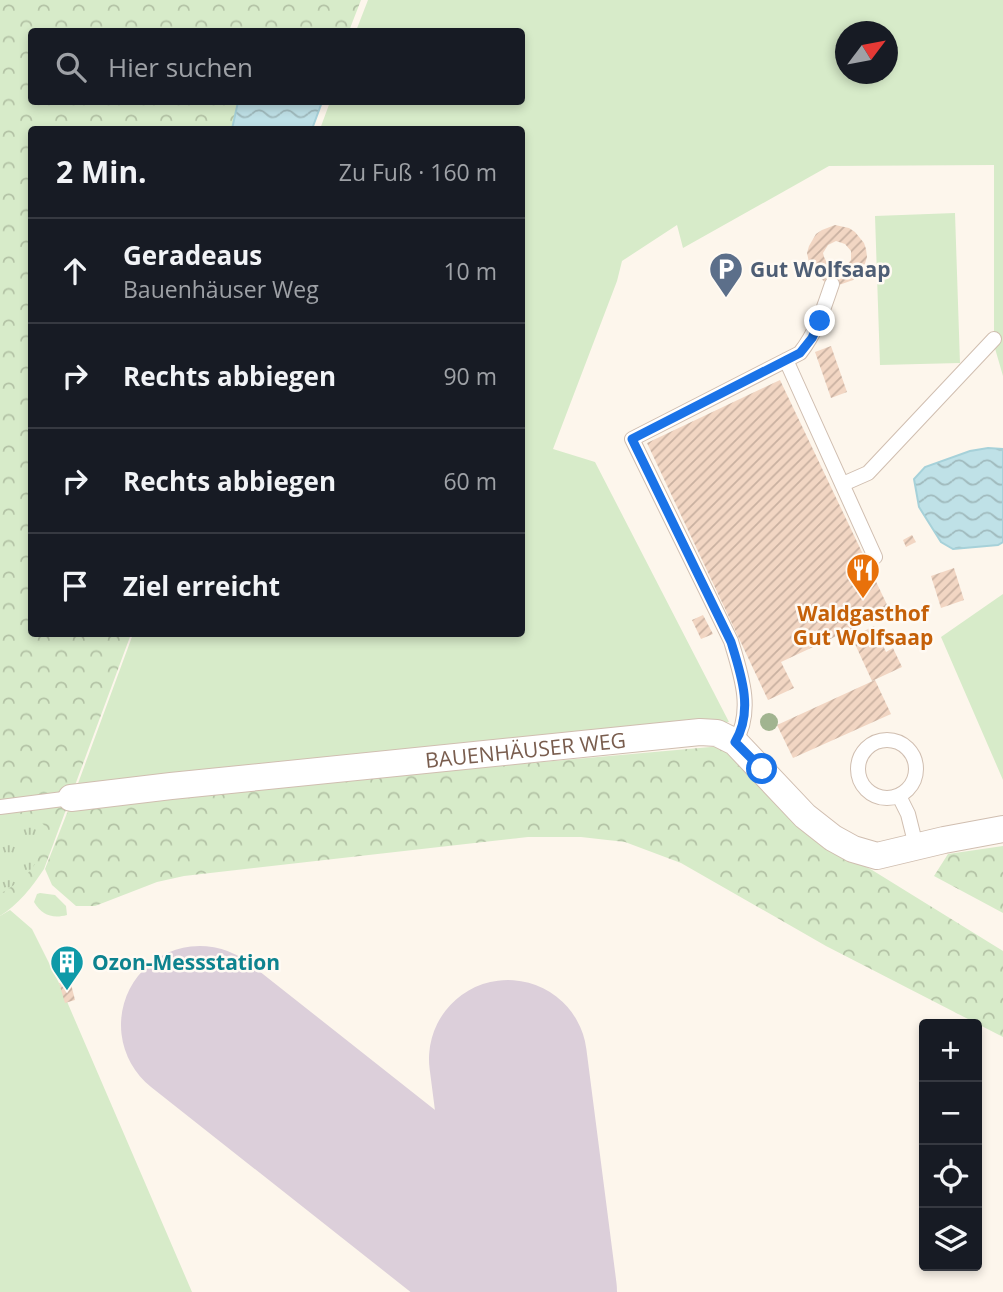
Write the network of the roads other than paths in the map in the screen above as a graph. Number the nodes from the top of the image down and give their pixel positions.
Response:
1 (832, 284) dead end
2 (994, 339) dead end
3 (786, 360) junction
4 (843, 484) junction
5 (875, 557) dead end
6 (735, 742) junction
7 (899, 796) junction
8 (71, 798) joint
9 (0, 807) edge
10 (1003, 829) edge
11 (916, 846) junction

1 - 3 lane
2 - 4 lane
3 - 4 lane
3 - 6 lane
4 - 5 lane
6 - 8 street, BAUENHÄUSER WEG
6 - 11 street, BAUENHÄUSER WEG
7 - 7 lane
7 - 11 lane
8 - 9 lane, BAUENHÄUSER WEG
10 - 11 street, BAUENHÄUSER WEG

